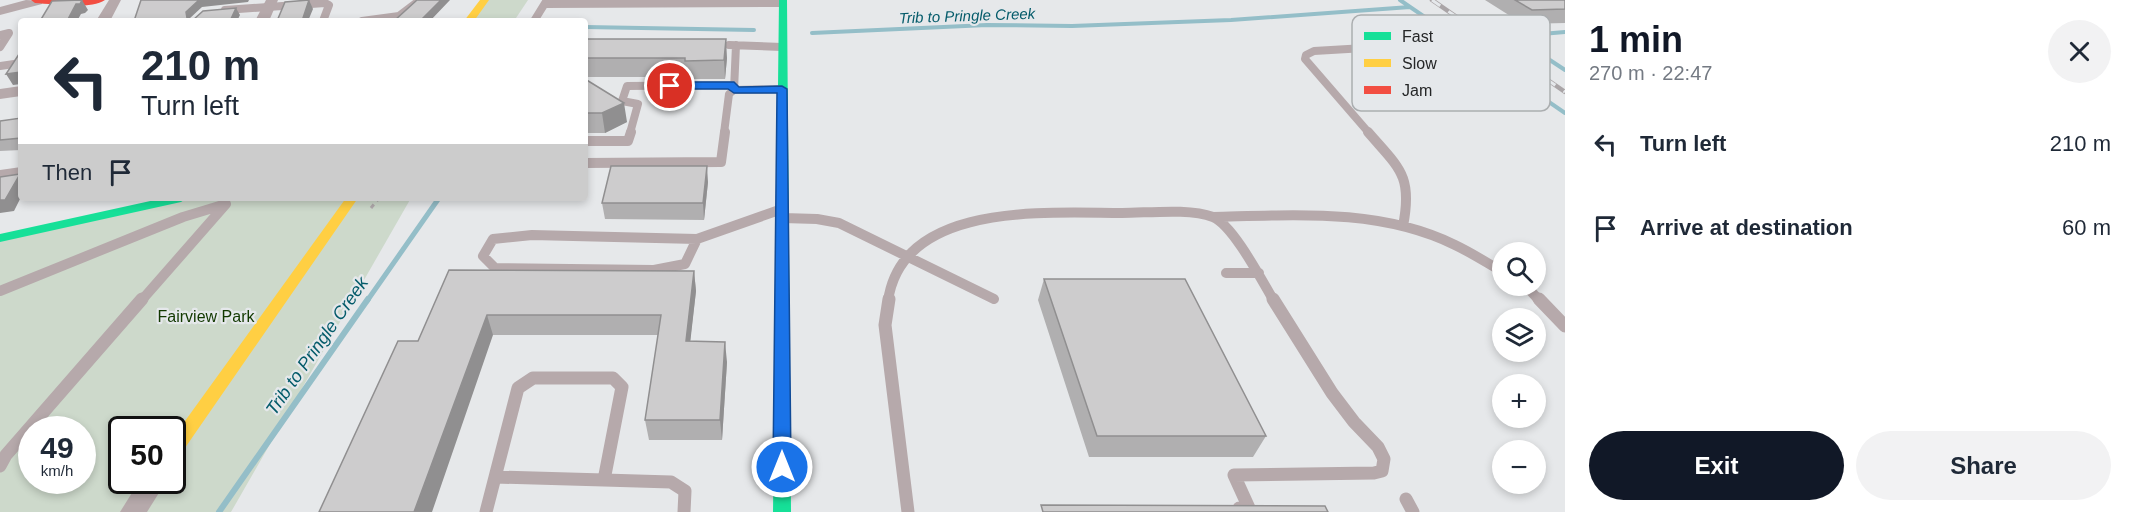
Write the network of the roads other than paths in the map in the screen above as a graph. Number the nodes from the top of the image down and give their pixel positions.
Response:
1 (36, 0) edge
2 (101, 0) edge
3 (115, 0) edge
4 (420, 0) edge
5 (485, 0) edge
6 (546, 2) edge
7 (783, 2) edge
8 (270, 3) edge
9 (0, 11) edge
10 (214, 11) edge
11 (105, 18) edge
12 (263, 18) edge
13 (324, 18) edge
14 (384, 18) edge
15 (471, 18) edge
16 (536, 18) edge
17 (0, 35) edge
18 (716, 45) edge
19 (735, 45) junction
20 (0, 47) edge
21 (782, 47) junction
22 (1352, 49) edge
23 (18, 63) edge
24 (0, 66) edge
25 (734, 88) junction
26 (782, 89) junction
27 (18, 91) edge
28 (0, 94) edge
29 (588, 141) edge
30 (588, 163) edge
31 (18, 172) edge
32 (0, 175) edge
33 (167, 201) edge
34 (350, 201) edge
35 (782, 213) junction
36 (1213, 217) junction
37 (1403, 226) junction
38 (0, 238) edge
39 (697, 238) junction
40 (907, 255) junction
41 (1492, 266) edge
42 (1226, 273) dead end
43 (1259, 273) junction
44 (0, 291) edge
45 (1536, 296) edge
46 (994, 299) dead end
47 (1565, 326) edge
48 (186, 433) edge
49 (0, 466) edge
50 (495, 477) junction
51 (604, 480) junction
52 (145, 494) edge
53 (1227, 508) edge
54 (133, 512) edge
55 (486, 512) edge
56 (684, 512) edge
57 (782, 512) edge
58 (908, 512) edge

1 - 2 main road
1 - 9 street
3 - 11 street
4 - 14 lane
5 - 15 main road
6 - 7 lane
6 - 16 lane
7 - 21 main road
8 - 10 lane
8 - 12 street
8 - 13 lane
17 - 20 lane
18 - 19 lane
19 - 21 lane
19 - 25 lane
21 - 26 main road
22 - 37 lane
23 - 24 lane
25 - 26 lane
25 - 29 lane
25 - 30 lane
26 - 35 main road
27 - 28 street
31 - 32 street
33 - 38 main road
34 - 48 main road
35 - 39 lane
35 - 40 lane
35 - 57 main road
36 - 37 lane
36 - 40 lane
36 - 43 lane
37 - 41 lane
39 - 39 lane
40 - 46 lane
40 - 58 lane
42 - 43 lane
43 - 53 lane
44 - 49 lane
45 - 47 lane
50 - 51 lane
50 - 51 lane
50 - 55 lane
51 - 56 lane
52 - 54 street

